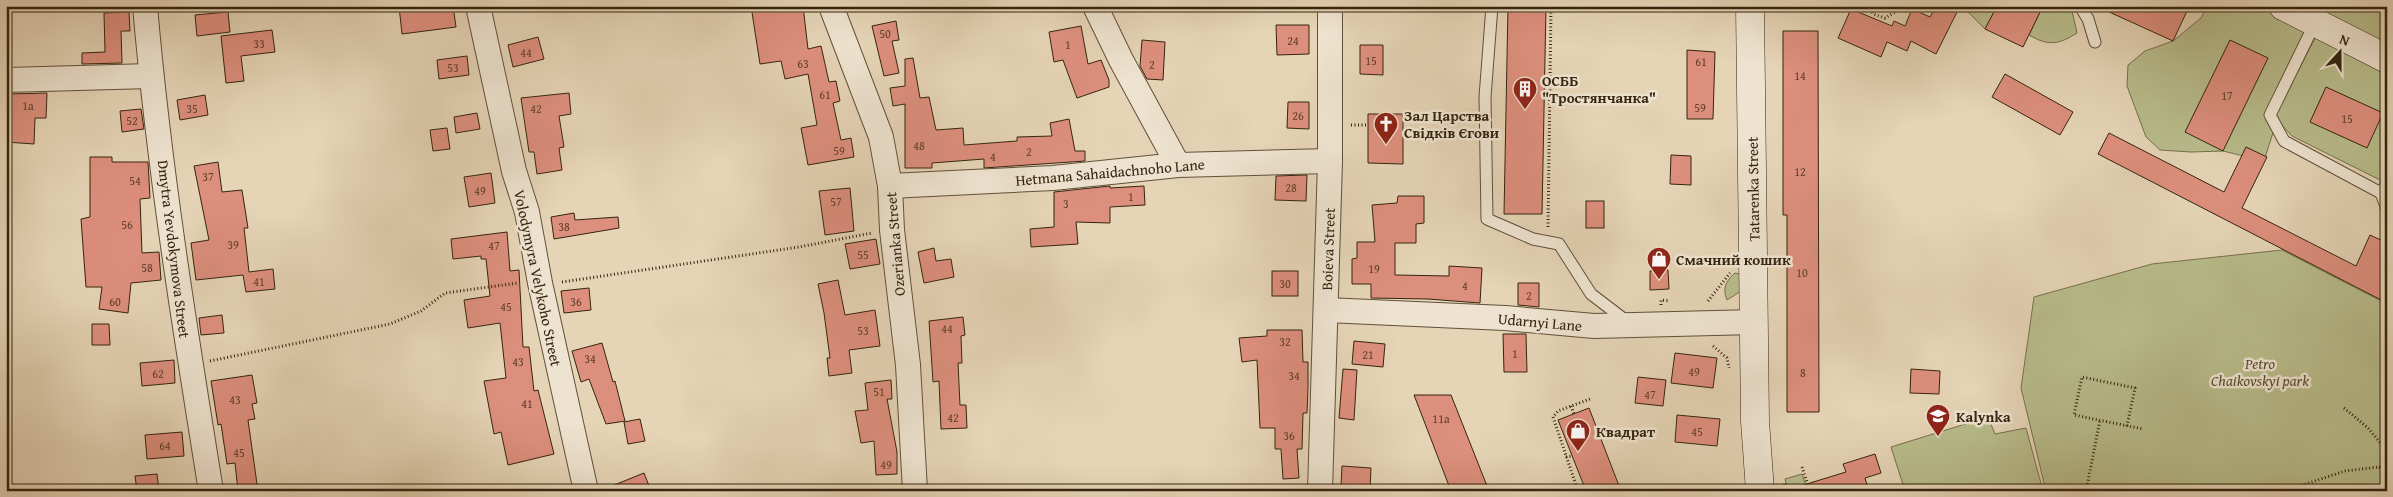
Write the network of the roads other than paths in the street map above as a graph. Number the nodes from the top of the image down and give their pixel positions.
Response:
1 (145, 6) edge
2 (478, 6) edge
3 (831, 6) edge
4 (1095, 6) edge
5 (1330, 6) edge
6 (1492, 6) edge
7 (1750, 6) edge
8 (2080, 6) edge
9 (2283, 6) edge
10 (2315, 23) junction
11 (2095, 42) dead end
12 (2387, 59) edge
13 (151, 76) junction
14 (6, 80) edge
15 (1330, 161) junction
16 (1178, 164) junction
17 (890, 186) junction
18 (2384, 188) edge
19 (2387, 209) edge
20 (1326, 310) junction
21 (1755, 322) junction
22 (1633, 325) junction
23 (210, 491) edge
24 (586, 491) edge
25 (915, 491) edge
26 (1320, 491) edge
27 (1760, 491) edge

1 - 13 street, Dmytra Yevdokymova Street
2 - 24 street, Volodymyra Velykoho Street
3 - 17 street, Ozerianka Street
4 - 16 street
5 - 15 street, Boieva Street
6 - 22 lane
7 - 21 main road, Tatarenka Street
8 - 11 lane
9 - 10 main road
10 - 12 main road
10 - 18 lane
13 - 14 street
13 - 23 street, Dmytra Yevdokymova Street
15 - 16 street, Hetmana Sahaidachnoho Lane
15 - 20 street, Boieva Street
16 - 17 street, Hetmana Sahaidachnoho Lane
17 - 25 street, Ozerianka Street
18 - 19 lane
20 - 22 street, Udarnyi Lane
20 - 26 street, Boieva Street
21 - 22 street, Udarnyi Lane
21 - 27 main road, Tatarenka Street

